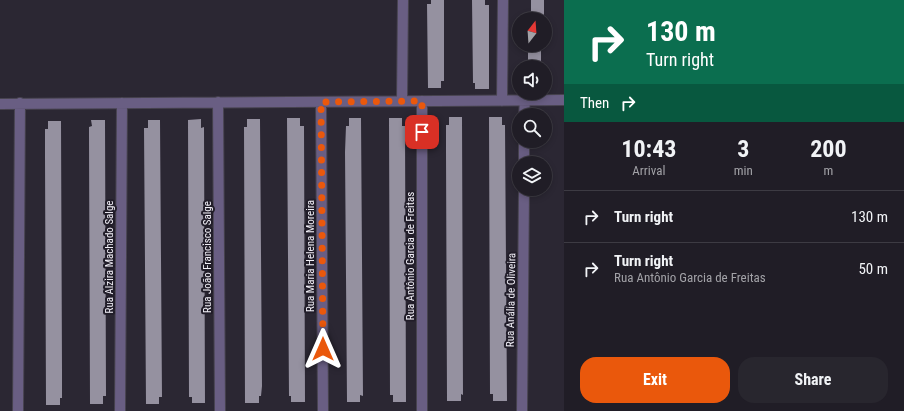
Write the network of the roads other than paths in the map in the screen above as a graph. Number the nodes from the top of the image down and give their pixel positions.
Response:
1 (403, 0) edge
2 (503, 0) edge
3 (502, 100) junction
4 (512, 100) edge
5 (525, 100) edge
6 (552, 100) edge
7 (564, 100) edge
8 (402, 101) junction
9 (422, 101) junction
10 (218, 102) junction
11 (321, 102) junction
12 (20, 103) junction
13 (122, 103) junction
14 (0, 104) edge
15 (524, 108) edge
16 (524, 196) edge
17 (18, 411) edge
18 (120, 411) edge
19 (220, 411) edge
20 (323, 411) edge
21 (422, 411) edge
22 (522, 411) edge

1 - 8 street
2 - 3 street
3 - 4 street
3 - 9 street
5 - 15 street
6 - 7 street
8 - 9 street
8 - 11 street
9 - 21 street, Rua Antônio Garcia de Freitas
10 - 11 street
10 - 13 street
10 - 19 street, Rua João Francisco Salge
11 - 20 street, Rua Maria Helena Moreira
12 - 13 street
12 - 14 street
12 - 17 street
13 - 18 street, Rua Alzira Machado Salge
16 - 22 street, Rua Anália de Oliveira

